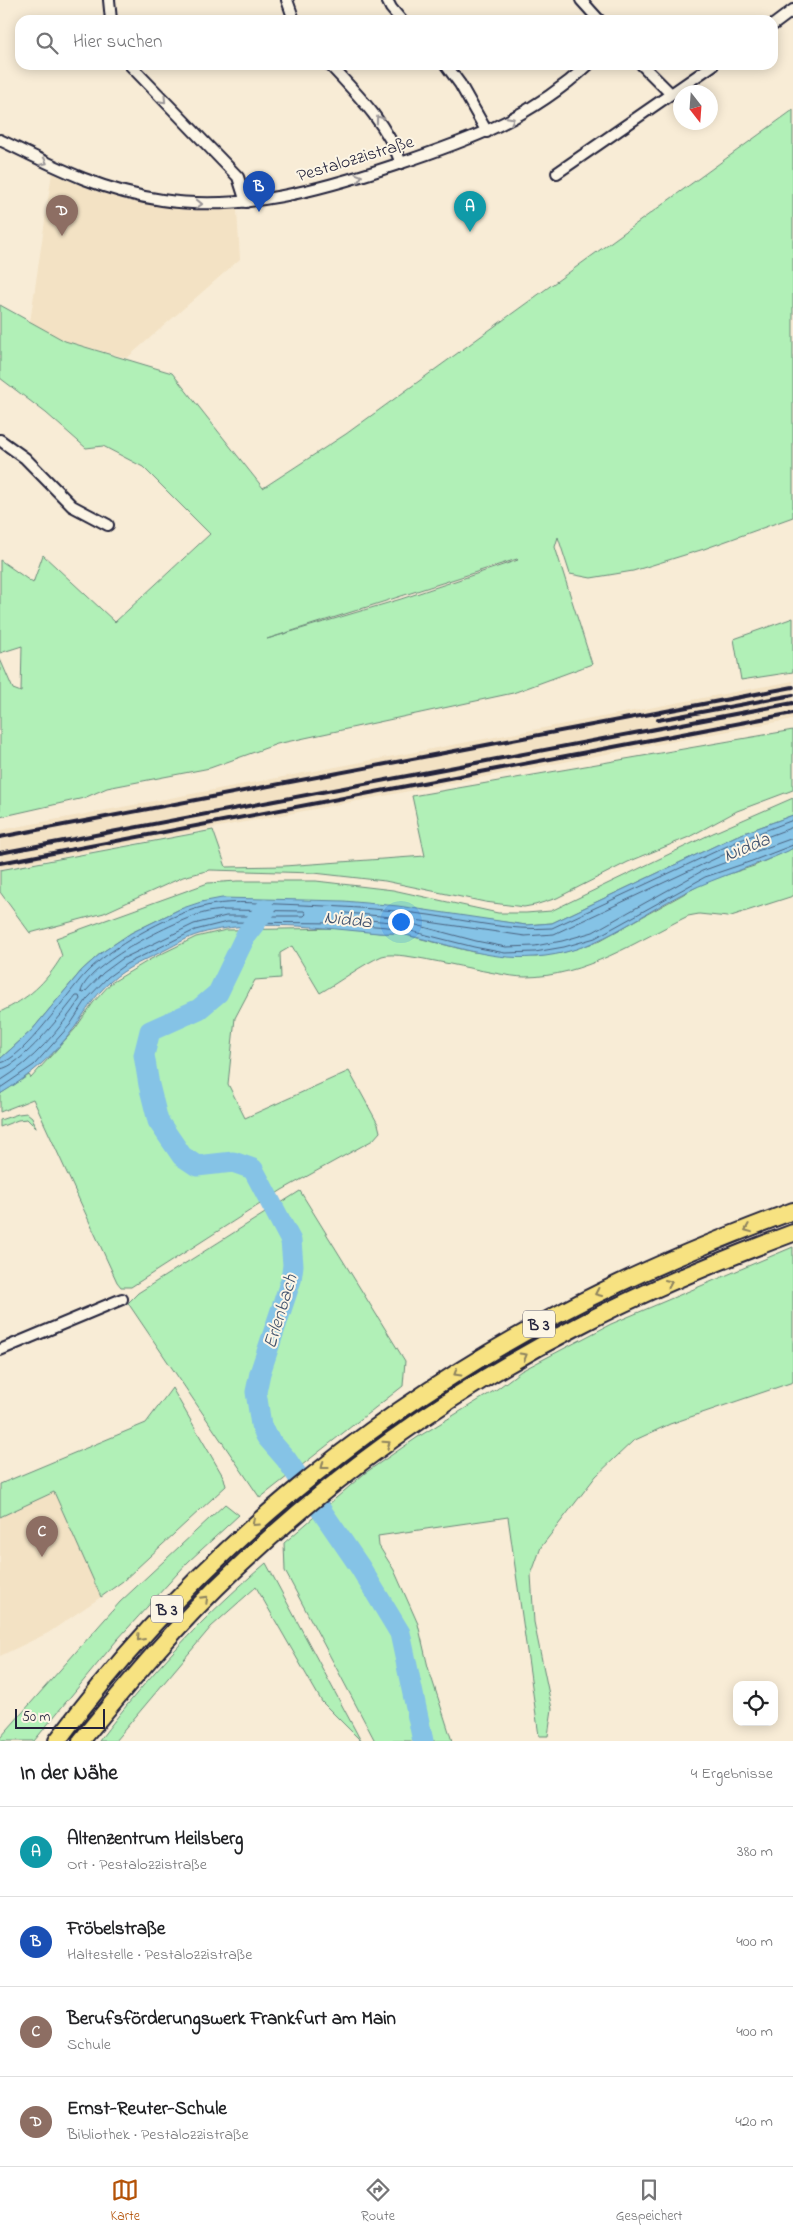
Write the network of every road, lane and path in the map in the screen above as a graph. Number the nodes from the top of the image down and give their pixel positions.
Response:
1 (109, 0) edge
2 (287, 0) edge
3 (387, 0) edge
4 (585, 1) edge
5 (793, 10) edge
6 (110, 15) edge
7 (292, 15) edge
8 (397, 15) edge
9 (595, 15) edge
10 (778, 20) edge
11 (135, 70) edge
12 (335, 70) edge
13 (450, 70) edge
14 (583, 70) edge
15 (647, 70) edge
16 (705, 70) edge
17 (670, 93) junction
18 (487, 132) junction
19 (0, 140) edge
20 (401, 163) junction
21 (557, 173) dead end
22 (246, 202) junction
23 (0, 440) edge
24 (108, 525) dead end
25 (793, 1211) edge
26 (793, 1233) edge
27 (122, 1299) dead end
28 (0, 1350) edge
29 (57, 1741) edge
30 (81, 1741) edge

1 - 6 street
2 - 7 street
3 - 8 street
4 - 9 street
5 - 10 street
11 -> 22 street
20 -> 12 street
13 - 18 street
18 -> 14 street, Pestalozzistraße
15 - 17 street
16 - 17 street
17 - 21 street
18 - 20 street, Pestalozzistraße
19 -> 22 street, Pestalozzistraße
22 -> 20 street, Pestalozzistraße
23 - 24 street
25 -> 29 highway, B 3
30 -> 26 highway, B 3
27 - 28 street

